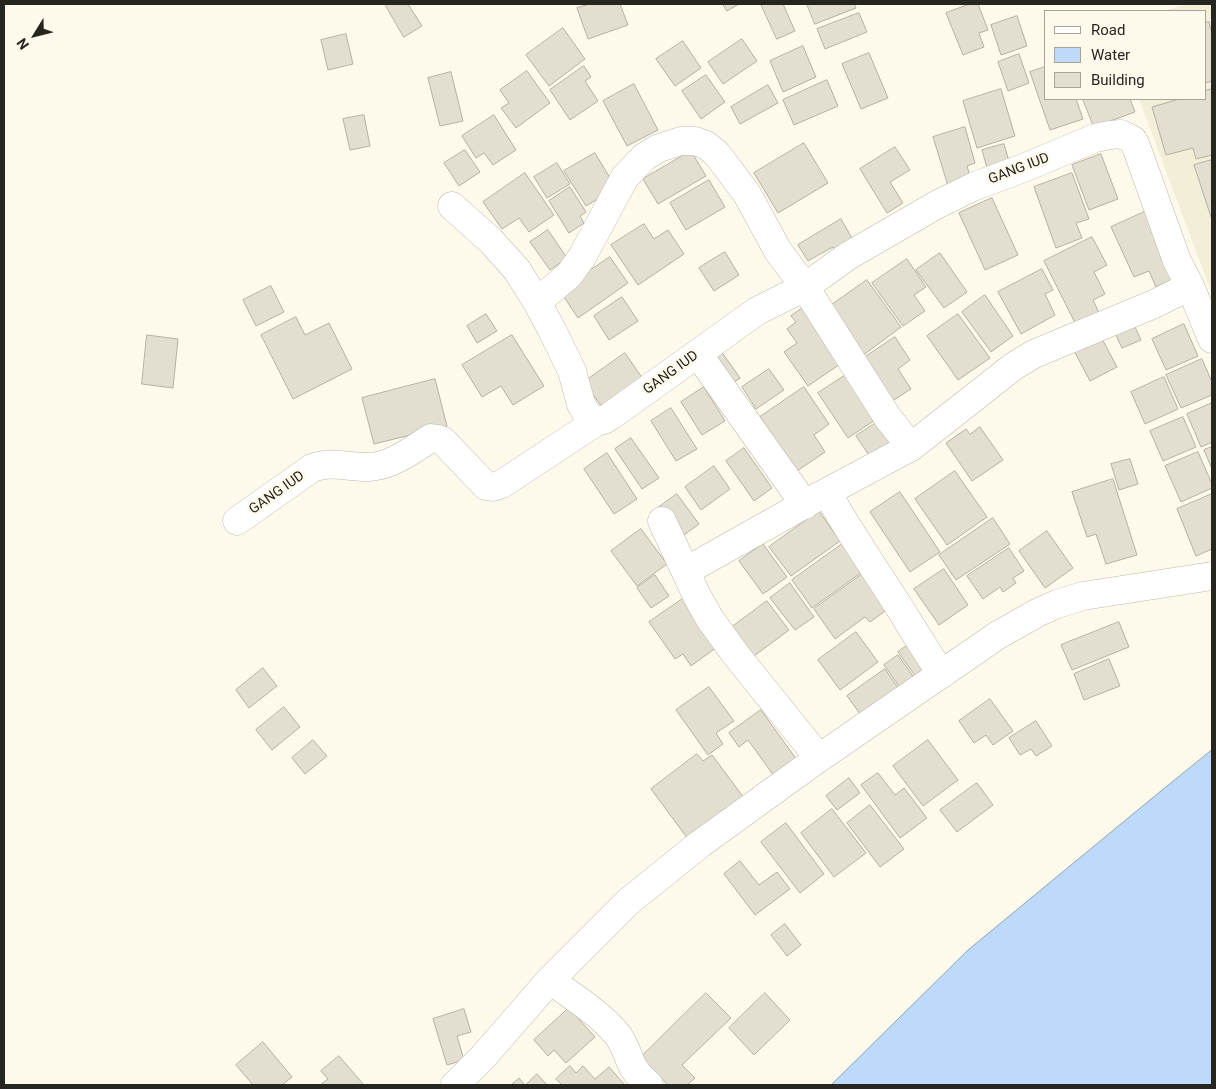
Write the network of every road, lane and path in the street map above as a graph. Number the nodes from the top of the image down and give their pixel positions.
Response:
1 (452, 206) dead end
2 (1190, 286) junction
3 (805, 287) junction
4 (537, 302) junction
5 (1212, 340) edge
6 (698, 354) junction
7 (596, 422) junction
8 (911, 447) junction
9 (816, 498) junction
10 (237, 521) dead end
11 (662, 521) dead end
12 (686, 572) junction
13 (1212, 576) edge
14 (942, 674) junction
15 (819, 758) junction
16 (550, 980) junction
17 (456, 1085) edge
18 (649, 1085) edge

1 - 4 main road
2 - 3 main road, GANG IUD
2 - 5 main road
2 - 8 main road
3 - 4 main road
3 - 6 main road, GANG IUD
3 - 8 main road
4 - 7 main road
6 - 7 main road, GANG IUD
6 - 9 main road
7 - 10 main road, GANG IUD
8 - 9 main road
9 - 12 main road
9 - 14 main road
11 - 12 main road
12 - 15 main road
13 - 14 main road
14 - 15 main road
15 - 16 main road
16 - 17 main road
16 - 18 main road

